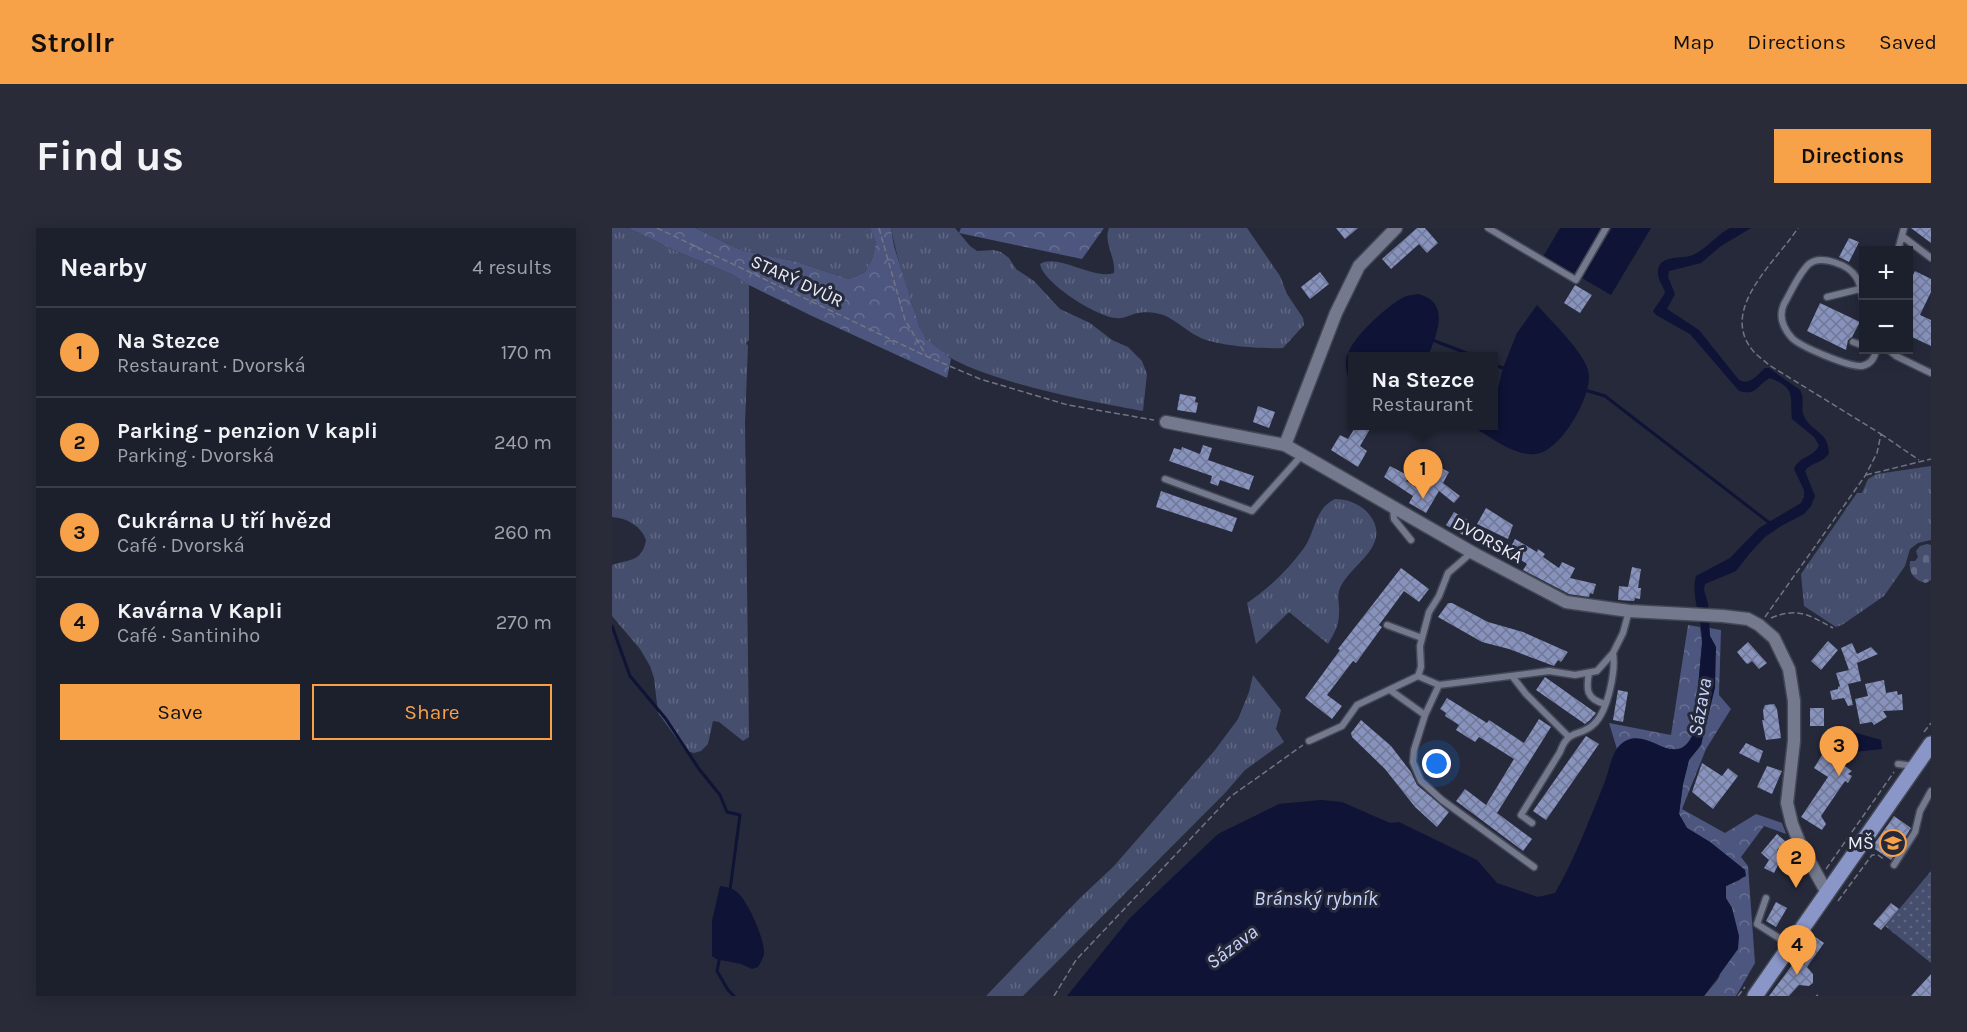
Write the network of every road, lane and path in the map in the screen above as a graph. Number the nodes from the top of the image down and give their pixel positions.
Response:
1 (657, 228) edge
2 (879, 228) edge
3 (1396, 228) edge
4 (1488, 228) edge
5 (1606, 228) edge
6 (1798, 228) edge
7 (1904, 228) edge
8 (1902, 236) junction
9 (1899, 246) edge
10 (1931, 258) edge
11 (1859, 286) edge
12 (1859, 289) edge
13 (1827, 297) dead end
14 (1853, 342) dead end
15 (1859, 344) edge
16 (1874, 354) edge
17 (1894, 354) edge
18 (926, 356) junction
19 (1931, 373) edge
20 (1166, 422) joint
21 (1881, 434) junction
22 (1285, 445) junction
23 (1302, 454) junction
24 (1931, 459) edge
25 (1919, 461) junction
26 (1865, 476) junction
27 (1164, 479) dead end
28 (1393, 507) junction
29 (1411, 540) dead end
30 (1472, 552) junction
31 (1629, 611) junction
32 (1387, 625) dead end
33 (1759, 625) junction
34 (1833, 628) dead end
35 (1422, 638) junction
36 (1613, 653) junction
37 (1589, 673) junction
38 (1418, 676) junction
39 (1512, 676) junction
40 (1439, 685) junction
41 (1390, 690) junction
42 (1605, 704) junction
43 (1425, 715) junction
44 (1931, 723) edge
45 (1569, 737) junction
46 (1309, 741) joint
47 (1917, 756) edge
48 (1931, 792) edge
49 (1533, 823) dead end
50 (1894, 865) joint
51 (1534, 867) dead end
52 (1819, 879) junction
53 (1766, 898) dead end
54 (1830, 900) junction
55 (1790, 945) junction
56 (1757, 995) edge
57 (1054, 996) edge

1 - 18 path, STARÝ DVŮR
2 - 18 path
3 - 22 street
4 - 5 lane
6 - 21 path
7 - 8 lane
8 - 9 lane
8 - 10 lane
11 - 16 lane
12 - 13 lane
14 - 15 lane
17 - 19 lane
18 - 20 path, STARÝ DVŮR
20 - 22 street, DVORSKÁ
21 - 25 path
21 - 26 path
22 - 23 street, DVORSKÁ
23 - 27 lane
23 - 28 street, DVORSKÁ
24 - 25 path
25 - 26 path
26 - 33 path
28 - 29 lane
28 - 30 street, DVORSKÁ
30 - 31 street, DVORSKÁ
30 - 35 lane
31 - 33 street, DVORSKÁ
31 - 36 lane
32 - 35 lane
33 - 34 path
33 - 52 street
35 - 38 lane
36 - 37 lane
36 - 42 lane
37 - 39 lane
37 - 42 lane
38 - 40 lane
38 - 41 lane
39 - 40 lane
39 - 45 lane
40 - 43 lane
41 - 43 lane
41 - 46 lane
42 - 45 lane
43 - 51 lane
44 - 47 path
45 - 49 lane
46 - 57 path
47 - 52 path
47 - 54 main road
48 - 50 lane
50 - 54 path
52 - 54 street
53 - 55 lane
54 - 55 main road
55 - 56 main road

